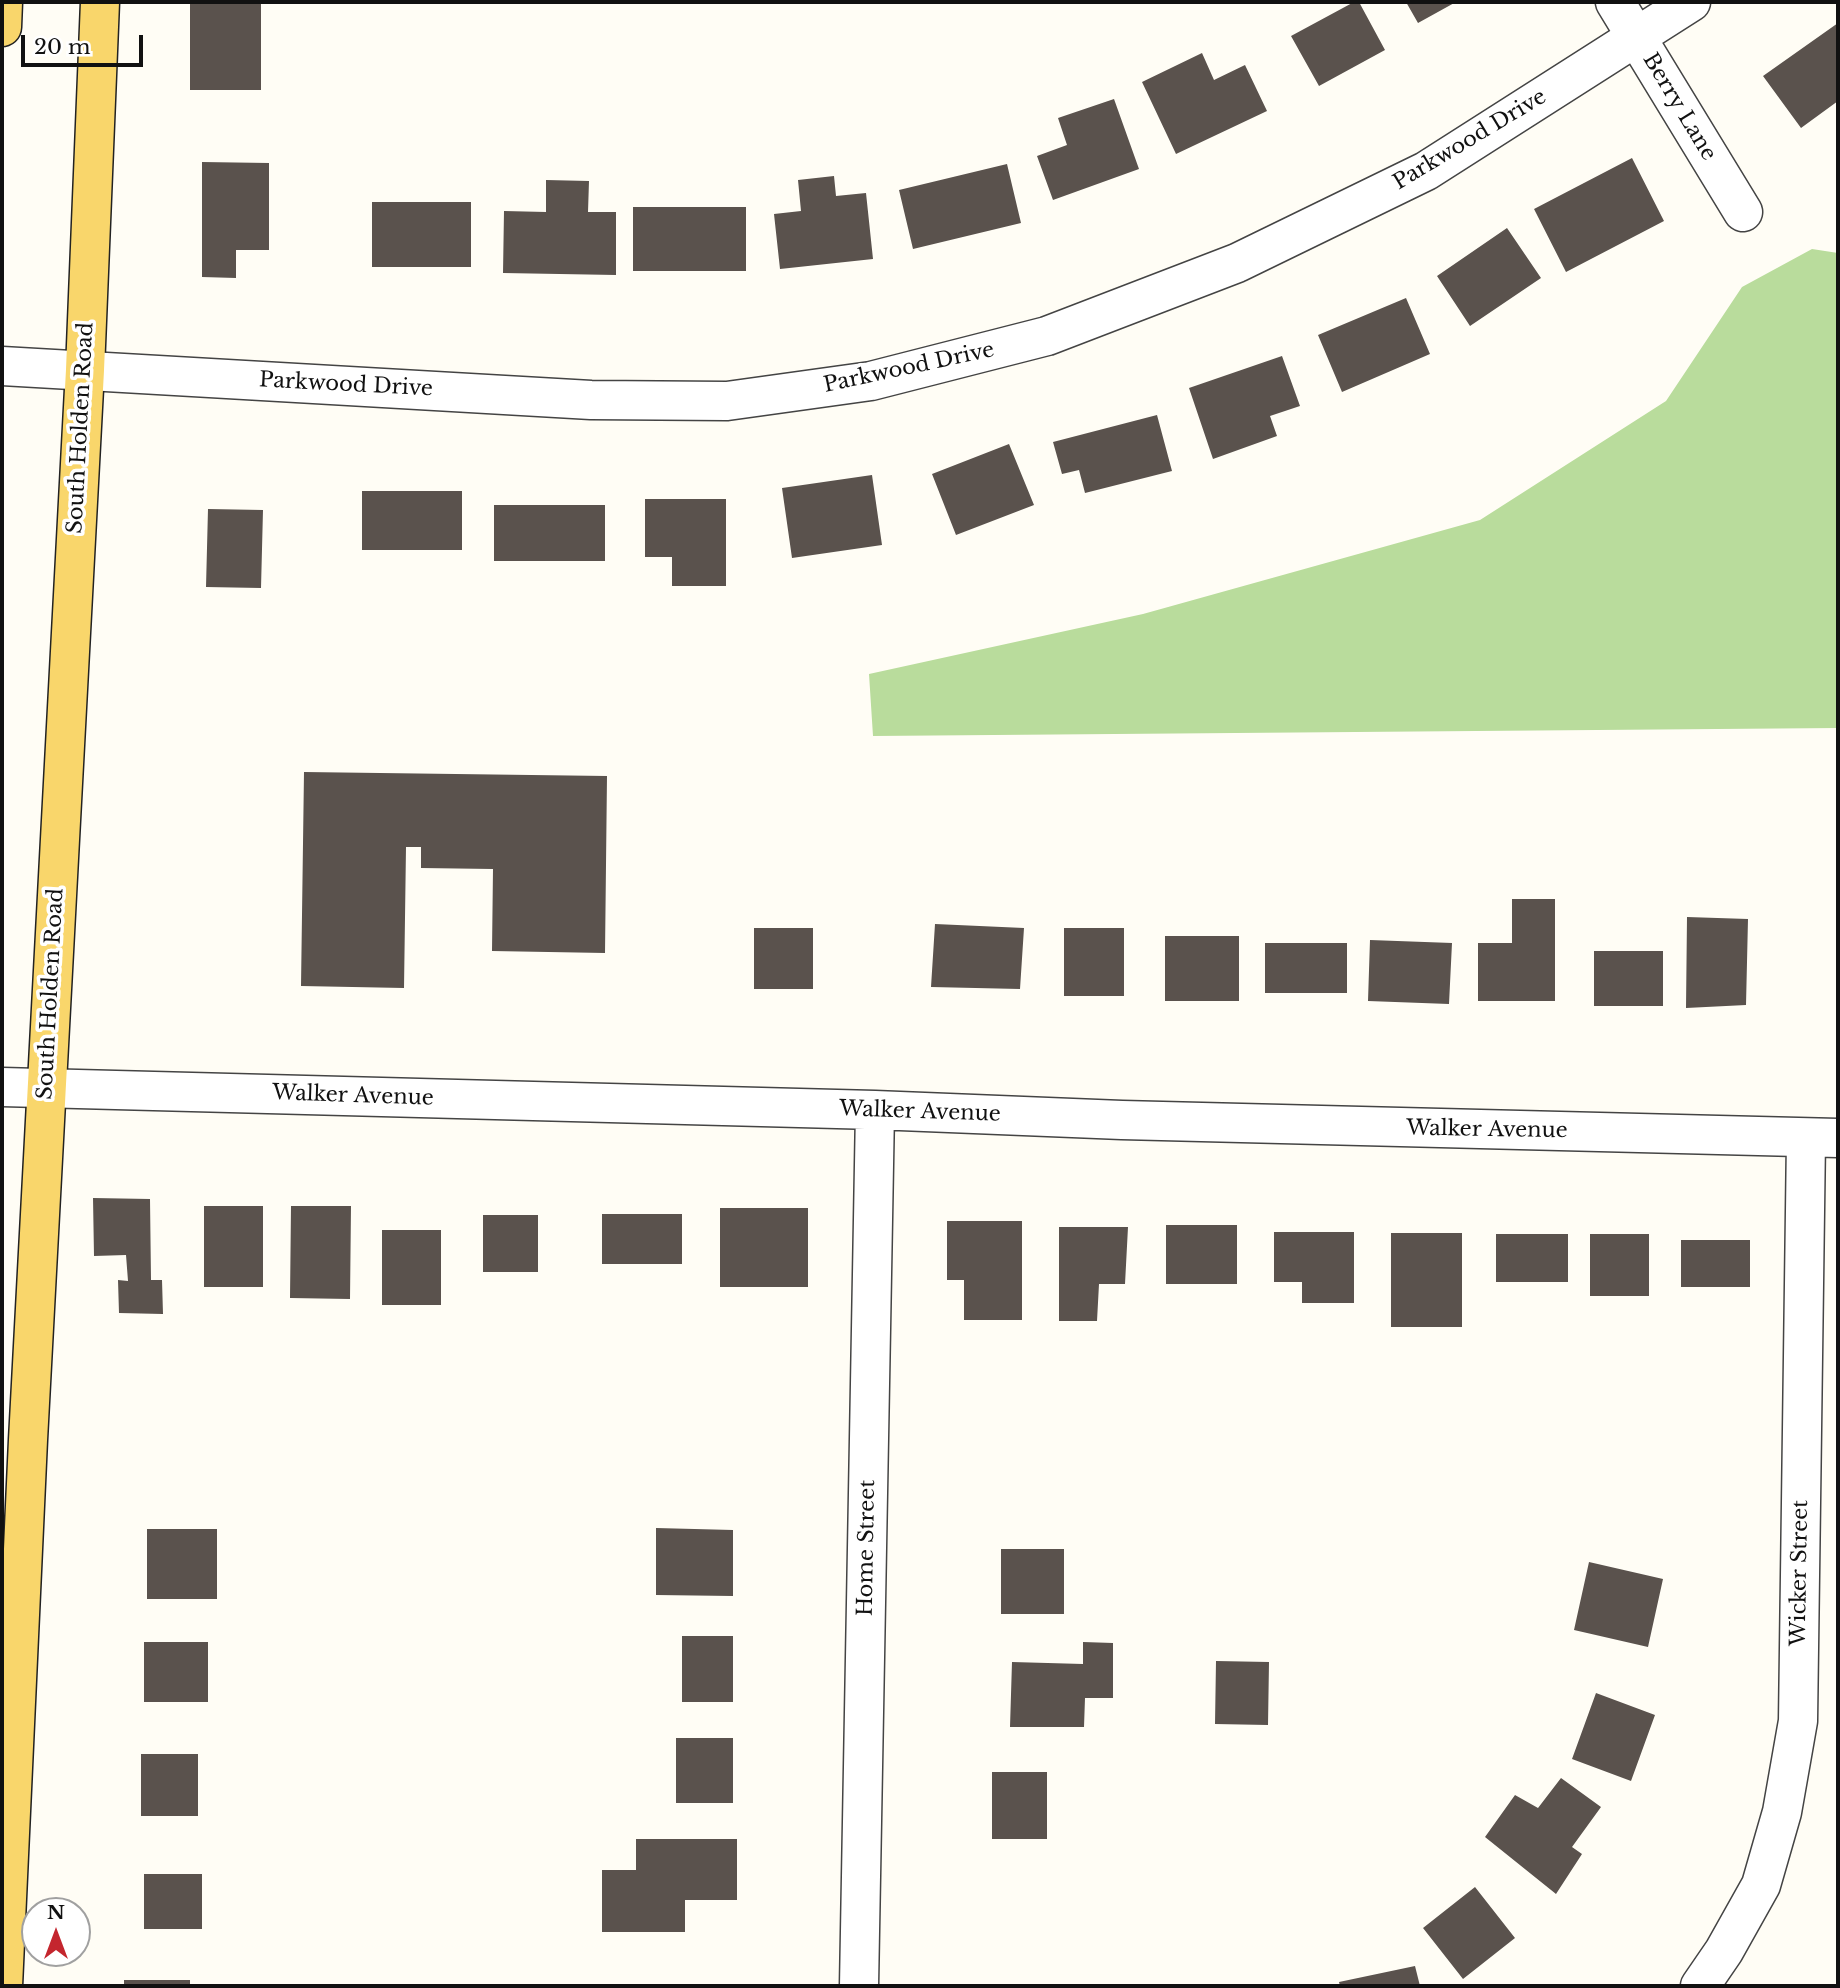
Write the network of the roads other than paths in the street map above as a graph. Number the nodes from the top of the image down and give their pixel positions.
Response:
1 (3, 2) edge
2 (100, 2) edge
3 (1615, 2) edge
4 (1691, 2) edge
5 (2, 26) edge
6 (1636, 36) junction
7 (1743, 212) dead end
8 (2, 366) edge
9 (85, 370) junction
10 (2, 1087) edge
11 (46, 1087) junction
12 (875, 1110) junction
13 (1822, 1138) edge
14 (3, 1986) edge
15 (859, 1986) edge
16 (1700, 1986) edge

1 - 5 main road
2 - 9 main road, South Holden Road
3 - 6 street, Berry Lane
4 - 6 street, Parkwood Drive
6 - 7 street, Berry Lane
6 - 9 street, Parkwood Drive
8 - 9 street, Parkwood Drive
9 - 11 main road, South Holden Road
10 - 11 street, Walker Avenue
11 - 12 street, Walker Avenue
11 - 14 main road, South Holden Road
12 - 13 street, Walker Avenue
12 - 15 street, Home Street
13 - 16 street, Wicker Street

